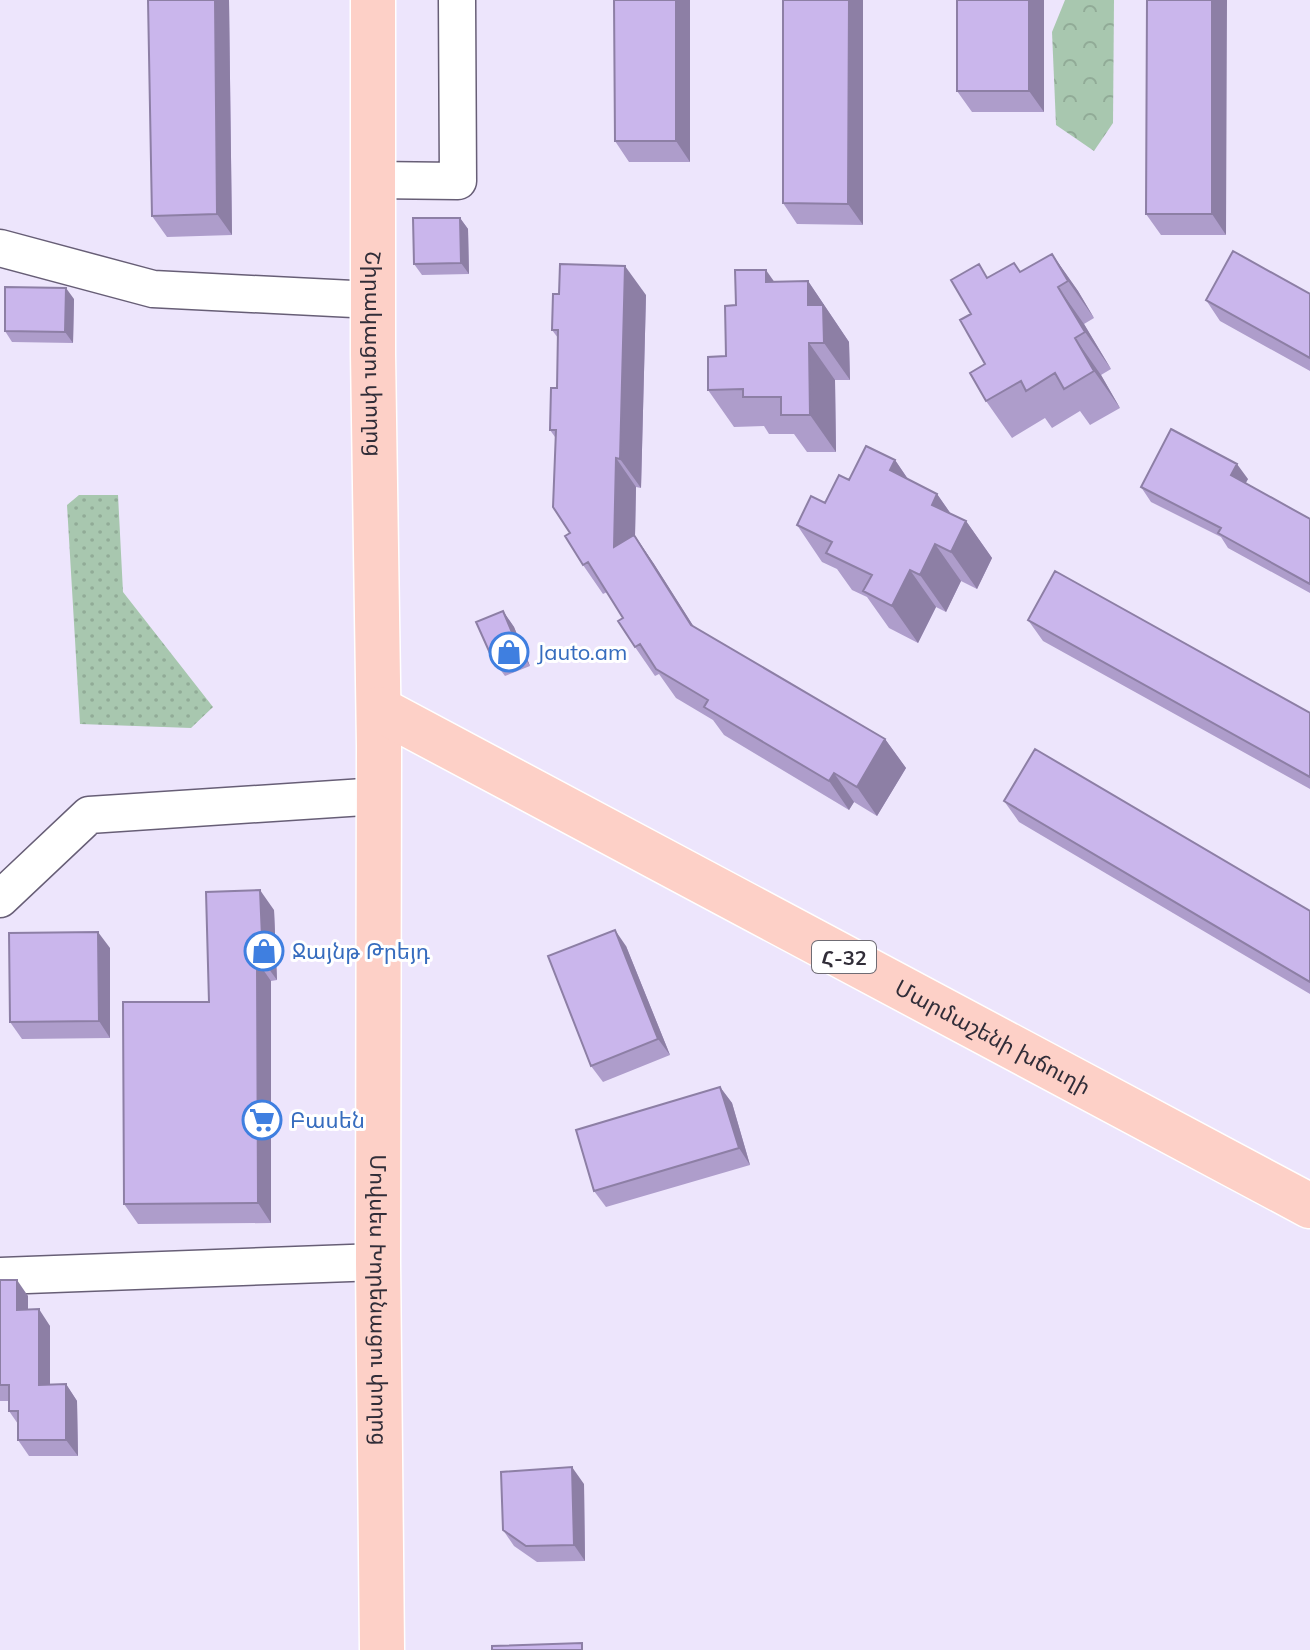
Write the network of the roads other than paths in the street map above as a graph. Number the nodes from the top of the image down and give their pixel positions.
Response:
1 (373, 0) edge
2 (457, 0) edge
3 (372, 180) junction
4 (0, 248) edge
5 (373, 300) junction
6 (379, 709) junction
7 (379, 796) junction
8 (0, 899) edge
9 (1310, 1206) edge
10 (378, 1262) junction
11 (0, 1276) edge
12 (382, 1650) edge

1 - 3 main road, Շիրակացու փողոց
2 - 3 street
3 - 5 main road, Շիրակացու փողոց
4 - 5 street
5 - 6 main road, Շիրակացու փողոց
6 - 7 main road, Մովսես Խորենացու փողոց
6 - 9 main road, Մարմաշենի խճուղի / Հ-32
7 - 8 street
7 - 10 main road, Մովսես Խորենացու փողոց
10 - 11 street
10 - 12 main road, Մովսես Խորենացու փողոց

